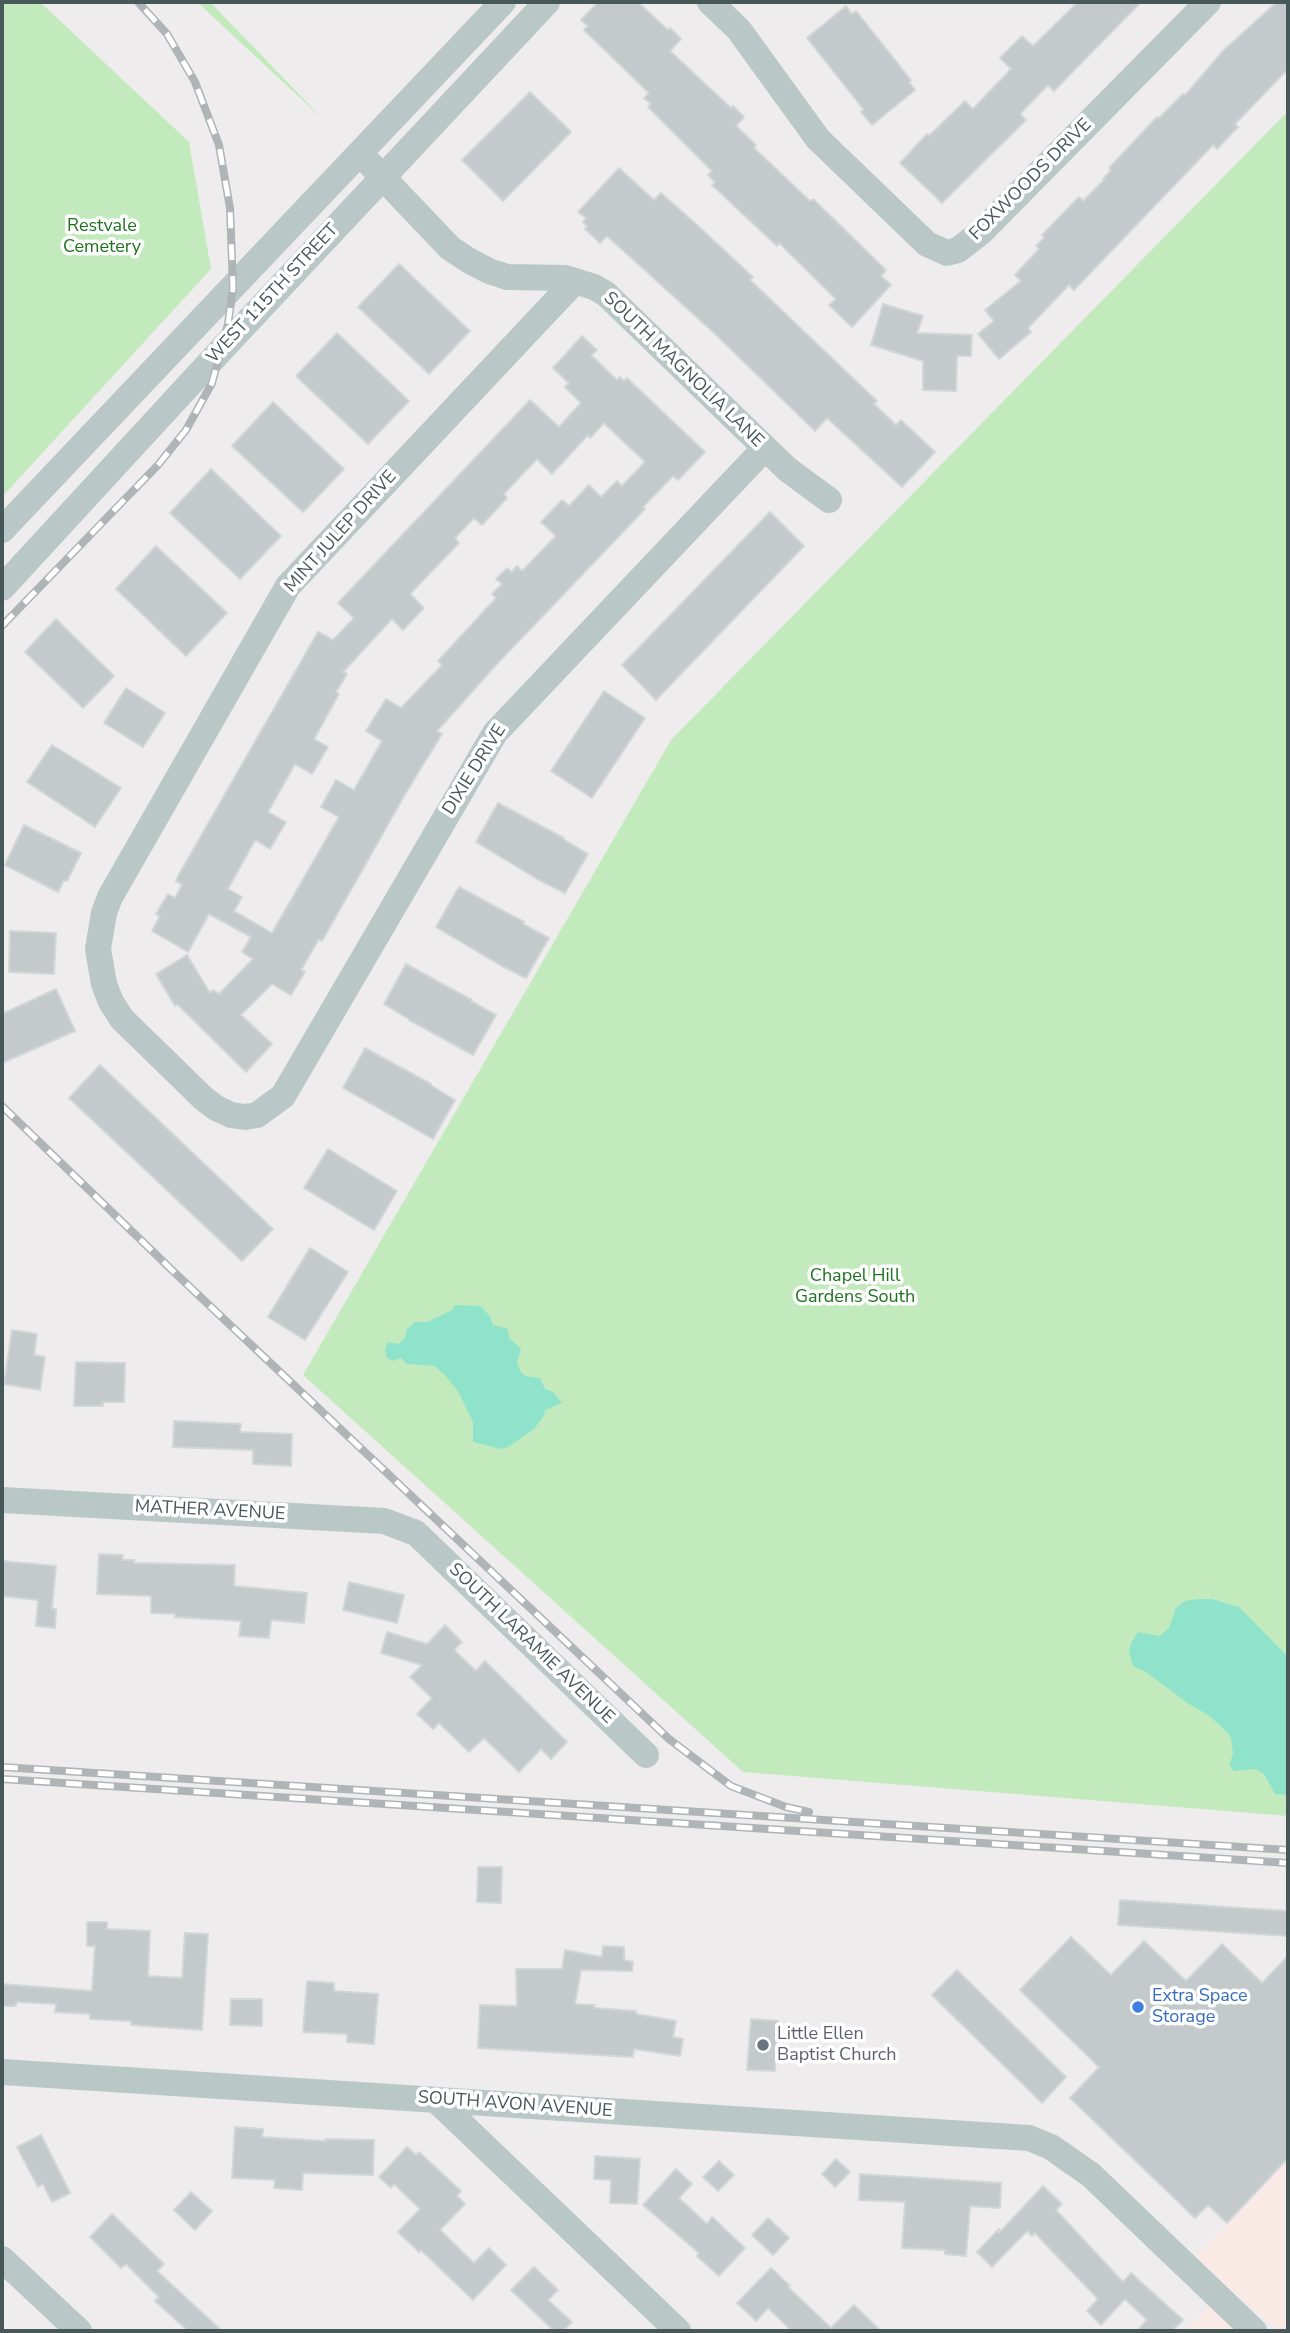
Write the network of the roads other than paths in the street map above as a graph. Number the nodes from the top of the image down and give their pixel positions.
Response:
1 (503, 2) edge
2 (547, 2) edge
3 (710, 2) edge
4 (1208, 2) edge
5 (360, 153) junction
6 (382, 177) junction
7 (575, 281) junction
8 (765, 449) junction
9 (829, 500) dead end
10 (2, 530) edge
11 (2, 588) edge
12 (272, 1105) joint
13 (2, 1500) edge
14 (416, 1533) joint
15 (646, 1755) dead end
16 (2, 2072) edge
17 (436, 2100) junction
18 (2, 2259) edge
19 (79, 2331) edge
20 (678, 2331) edge
21 (1254, 2331) edge

1 - 5 street, WEST 115TH STREET
2 - 6 street, WEST 115TH STREET
3 - 4 street, FOXWOODS DRIVE
5 - 6 street, SOUTH MAGNOLIA LANE
5 - 10 street, WEST 115TH STREET
6 - 7 street, SOUTH MAGNOLIA LANE
6 - 11 street, WEST 115TH STREET
7 - 8 street, SOUTH MAGNOLIA LANE
7 - 12 street, MINT JULEP DRIVE
8 - 9 street, SOUTH MAGNOLIA LANE
8 - 12 street, DIXIE DRIVE
13 - 14 street, MATHER AVENUE
14 - 15 street, SOUTH LARAMIE AVENUE
16 - 17 street, SOUTH AVON AVENUE
17 - 20 street
17 - 21 street, SOUTH AVON AVENUE
18 - 19 street

